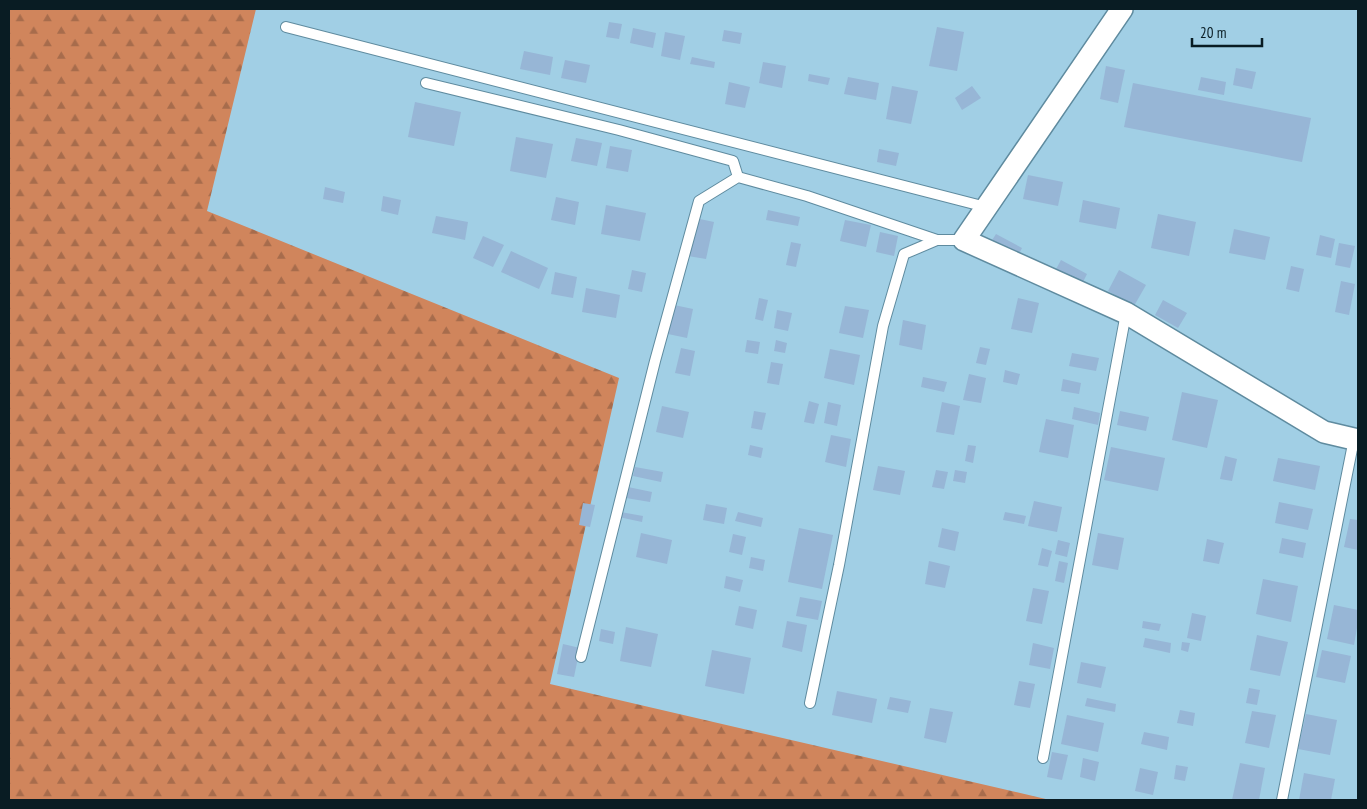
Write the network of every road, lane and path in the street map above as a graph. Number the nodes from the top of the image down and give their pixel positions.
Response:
1 (1122, 9) edge
2 (286, 27) dead end
3 (426, 83) dead end
4 (738, 178) junction
5 (986, 207) junction
6 (937, 240) junction
7 (964, 240) junction
8 (1126, 313) junction
9 (1356, 440) edge
10 (581, 657) dead end
11 (810, 703) dead end
12 (1043, 758) dead end
13 (1282, 800) edge

1 - 5 street
2 - 5 lane
3 - 4 lane
4 - 6 lane
4 - 10 lane
5 - 7 street
6 - 7 lane
6 - 11 lane
7 - 8 street
8 - 9 street
8 - 12 lane
9 - 13 lane

